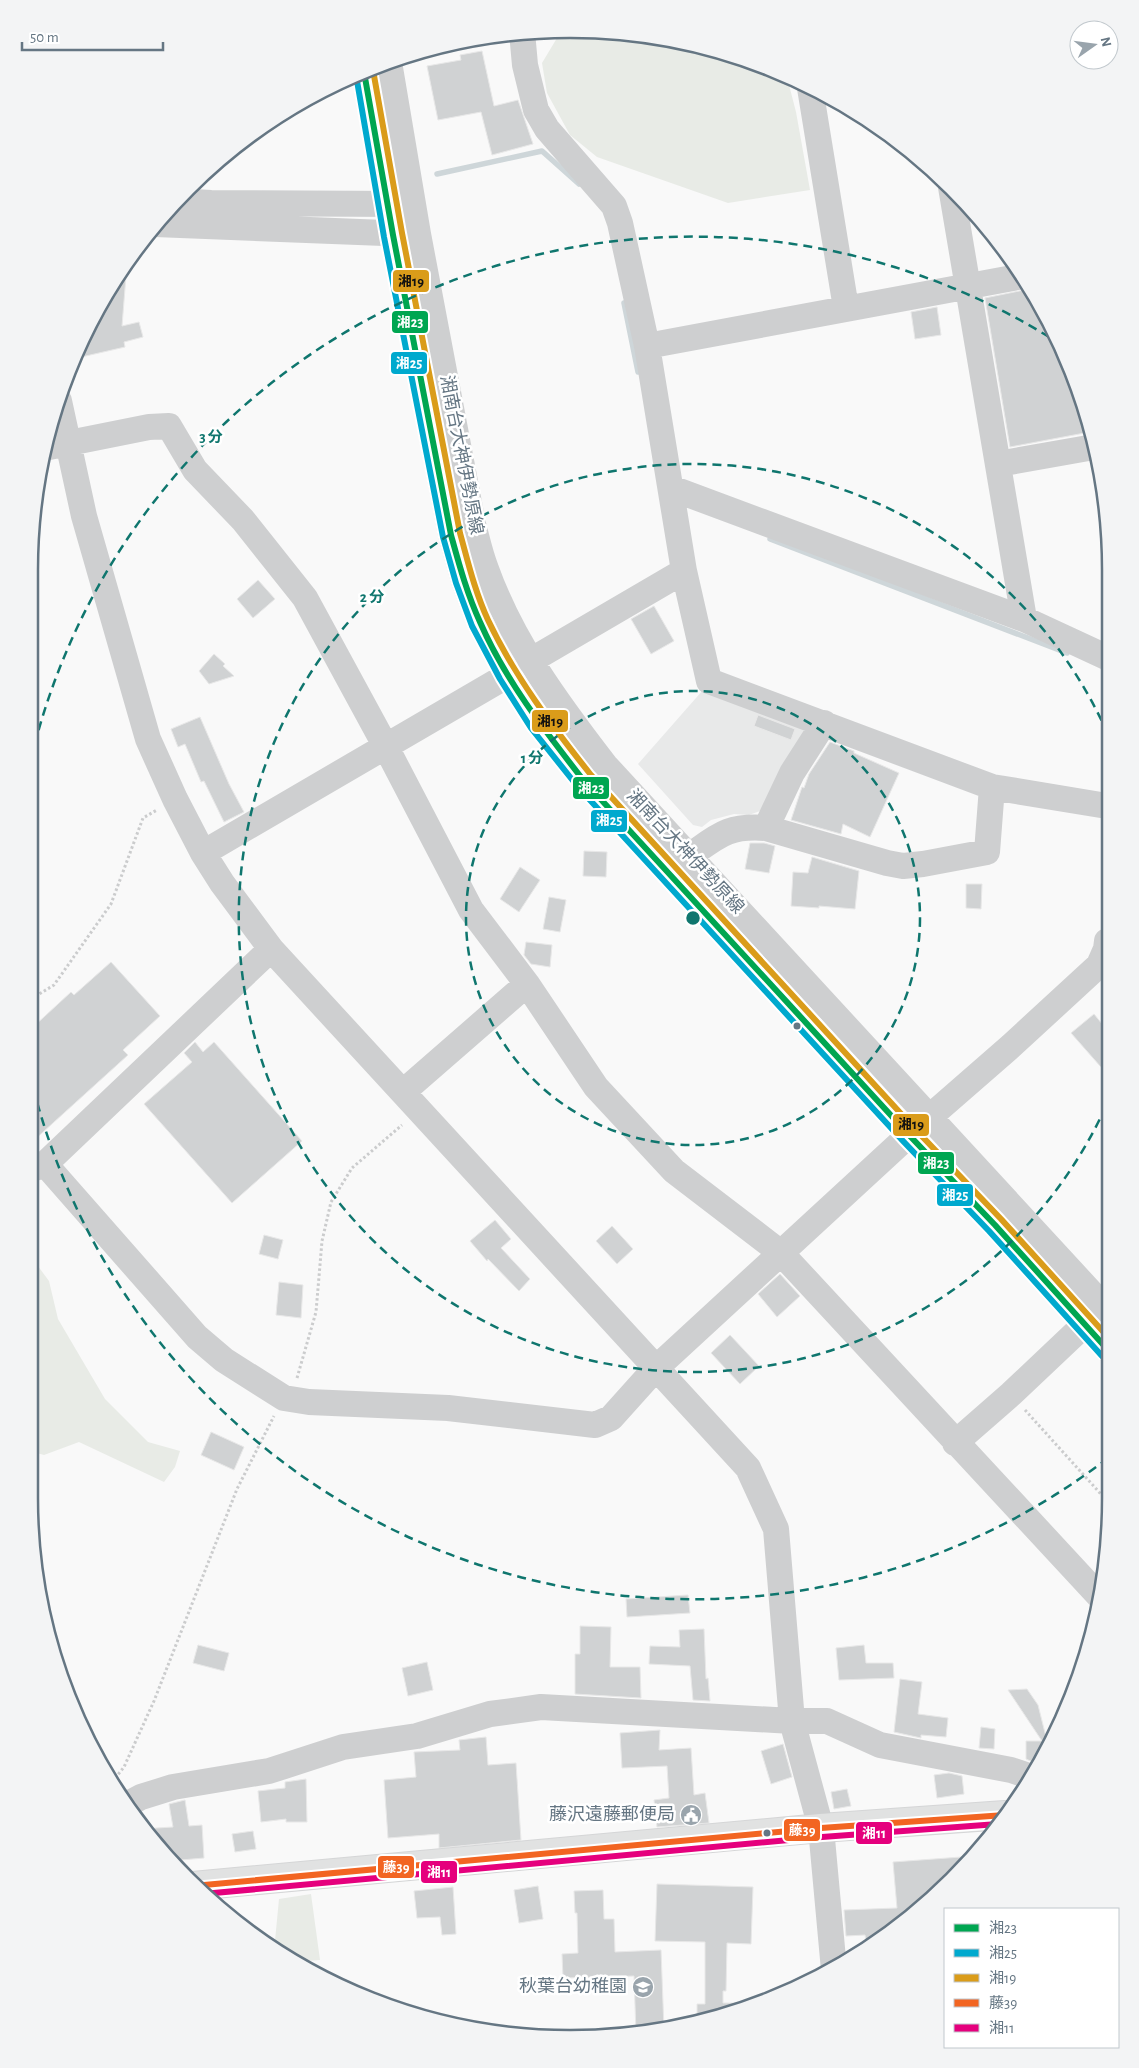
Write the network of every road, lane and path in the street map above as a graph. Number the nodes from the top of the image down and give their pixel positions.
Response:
1 (523, 40) edge
2 (390, 69) edge
3 (365, 78) edge
4 (811, 95) edge
5 (186, 201) edge
6 (953, 201) edge
7 (387, 204) junction
8 (413, 204) junction
9 (165, 224) edge
10 (418, 234) junction
11 (393, 235) junction
12 (1014, 277) edge
13 (968, 286) junction
14 (846, 308) junction
15 (647, 346) junction
16 (57, 428) edge
17 (56, 445) edge
18 (1087, 448) edge
19 (998, 464) junction
20 (672, 488) junction
21 (684, 571) junction
22 (1024, 619) junction
23 (1102, 655) edge
24 (530, 661) junction
25 (508, 675) junction
26 (824, 723) junction
27 (386, 746) junction
28 (992, 787) junction
29 (175, 799) junction
30 (1102, 805) edge
31 (766, 828) junction
32 (204, 852) junction
33 (688, 857) junction
34 (271, 949) junction
35 (1102, 958) edge
36 (527, 984) junction
37 (38, 995) edge
38 (411, 1101) junction
39 (930, 1116) junction
40 (909, 1135) junction
41 (39, 1166) edge
42 (781, 1254) junction
43 (1102, 1304) edge
44 (1084, 1325) junction
45 (1102, 1344) edge
46 (655, 1369) junction
47 (1011, 1394) junction
48 (287, 1398) junction
49 (955, 1443) junction
50 (1102, 1495) edge
51 (1093, 1590) edge
52 (792, 1721) junction
53 (1024, 1774) edge
54 (116, 1777) edge
55 (132, 1802) edge
56 (997, 1816) edge
57 (821, 1828) junction
58 (204, 1885) edge
59 (833, 1961) edge

1 - 15 street
2 - 8 street, 湘南台大神伊勢原線
3 - 7 street, 湘南台大神伊勢原線
4 - 14 street
5 - 7 street
6 - 13 street
7 - 8 street
7 - 11 street, 湘南台大神伊勢原線
8 - 10 street, 湘南台大神伊勢原線
9 - 11 street
10 - 11 street
10 - 24 street, 湘南台大神伊勢原線
11 - 25 street, 湘南台大神伊勢原線
12 - 13 street
13 - 14 street
13 - 19 street
14 - 15 street
15 - 20 street
16 - 17 street
17 - 27 street
17 - 29 street
18 - 19 street
19 - 22 street
20 - 21 street
20 - 22 street
21 - 24 street
21 - 26 street
22 - 23 street
24 - 33 street, 湘南台大神伊勢原線
25 - 27 street
25 - 40 street, 湘南台大神伊勢原線
26 - 28 street
26 - 31 street
27 - 32 street
27 - 36 street
28 - 30 street
28 - 31 street
29 - 32 street
29 - 37 path
31 - 33 street
32 - 34 street
33 - 39 street, 湘南台大神伊勢原線
34 - 38 street
34 - 41 street
35 - 39 street
36 - 38 street
36 - 42 street
38 - 46 street
38 - 48 path
39 - 40 street
39 - 43 street, 湘南台大神伊勢原線
40 - 42 street
40 - 44 street, 湘南台大神伊勢原線
41 - 48 street
42 - 46 street
42 - 49 street
44 - 45 street, 湘南台大神伊勢原線
44 - 47 street
46 - 48 street
46 - 52 street
47 - 49 street
47 - 50 path
48 - 54 path
49 - 51 street
52 - 53 street
52 - 55 street
52 - 57 street
56 - 57 main road
57 - 58 main road
57 - 59 street

